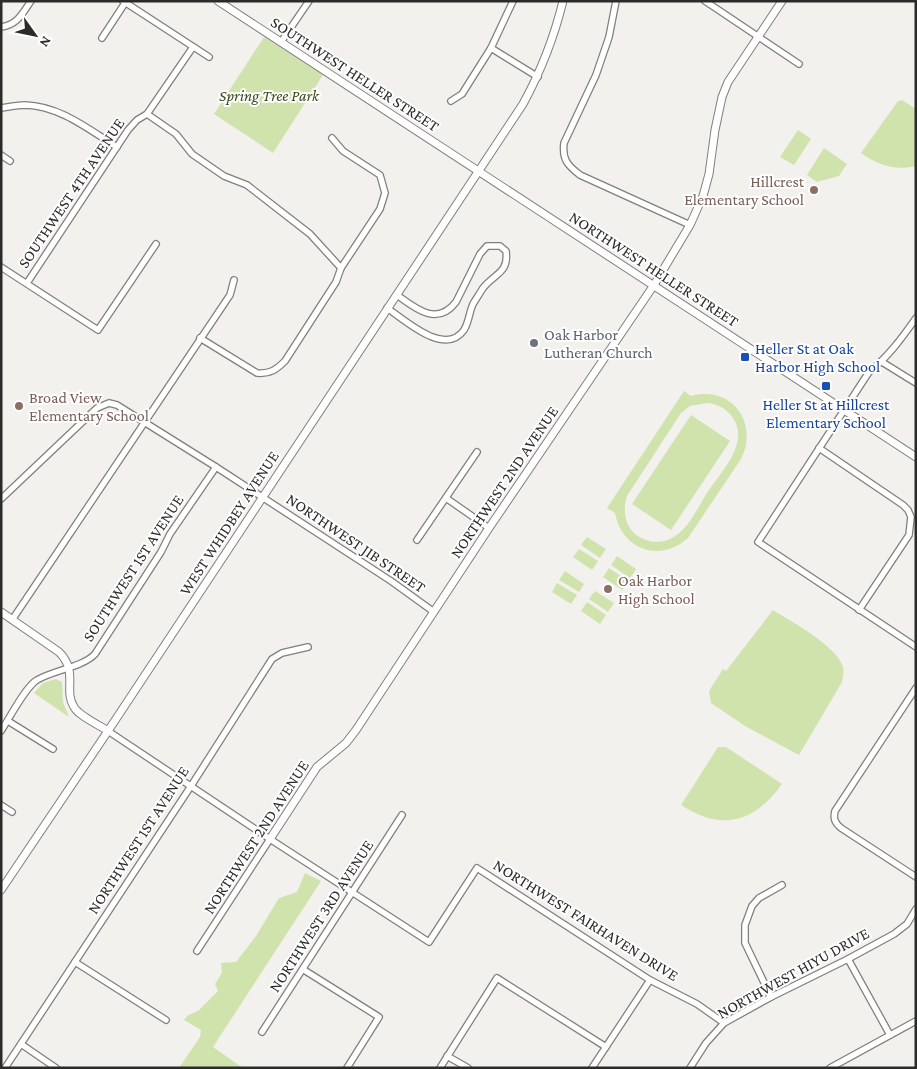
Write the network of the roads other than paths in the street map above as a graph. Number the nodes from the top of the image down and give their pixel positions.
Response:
1 (31, 1) edge
2 (218, 1) edge
3 (309, 1) edge
4 (513, 1) edge
5 (563, 1) edge
6 (616, 1) edge
7 (705, 1) edge
8 (782, 1) edge
9 (124, 2) edge
10 (1, 27) edge
11 (759, 37) junction
12 (102, 38) dead end
13 (281, 42) junction
14 (193, 47) junction
15 (491, 48) junction
16 (209, 56) dead end
17 (799, 64) dead end
18 (538, 77) junction
19 (451, 101) dead end
20 (1, 108) edge
21 (147, 114) junction
22 (332, 138) dead end
23 (116, 147) junction
24 (1, 155) edge
25 (10, 161) dead end
26 (478, 170) junction
27 (690, 225) junction
28 (156, 244) dead end
29 (1, 267) edge
30 (341, 268) junction
31 (234, 280) dead end
32 (27, 283) junction
33 (654, 285) junction
34 (397, 295) junction
35 (387, 308) junction
36 (916, 318) edge
37 (200, 338) junction
38 (882, 362) junction
39 (916, 383) edge
40 (844, 410) junction
41 (146, 422) junction
42 (819, 448) junction
43 (476, 452) dead end
44 (916, 457) edge
45 (216, 467) junction
46 (263, 498) junction
47 (446, 498) junction
48 (1, 499) edge
49 (489, 528) junction
50 (418, 540) dead end
51 (859, 610) junction
52 (1, 612) edge
53 (434, 612) junction
54 (12, 620) junction
55 (308, 647) dead end
56 (916, 647) edge
57 (69, 667) junction
58 (916, 688) edge
59 (8, 720) junction
60 (108, 731) junction
61 (1, 732) edge
62 (53, 749) dead end
63 (191, 786) junction
64 (1, 805) edge
65 (12, 812) dead end
66 (402, 815) dead end
67 (270, 838) junction
68 (916, 877) edge
69 (782, 885) dead end
70 (1, 890) edge
71 (352, 893) junction
72 (916, 909) edge
73 (197, 951) dead end
74 (848, 959) junction
75 (76, 962) junction
76 (304, 970) junction
77 (650, 980) junction
78 (770, 997) junction
79 (166, 1020) dead end
80 (916, 1021) edge
81 (724, 1023) junction
82 (262, 1032) dead end
83 (890, 1035) junction
84 (21, 1044) junction
85 (606, 1047) junction
86 (447, 1056) junction
87 (844, 1061) junction
88 (5, 1068) edge
89 (56, 1068) edge
90 (347, 1068) edge
91 (440, 1068) edge
92 (468, 1068) edge
93 (592, 1068) edge
94 (690, 1068) edge
95 (830, 1068) edge
96 (846, 1068) edge

1 - 10 street
2 - 13 street, SOUTHWEST HELLER STREET
3 - 13 street
4 - 15 street
5 - 18 street, WEST WHIDBEY AVENUE
6 - 27 street
7 - 11 street
8 - 11 street, NORTHWEST 2ND AVENUE
9 - 12 street
9 - 14 street
11 - 17 street
11 - 27 street, NORTHWEST 2ND AVENUE
13 - 26 street, SOUTHWEST HELLER STREET
14 - 16 street
14 - 21 street, SOUTHWEST 4TH AVENUE
15 - 18 street
15 - 19 street
18 - 26 street, WEST WHIDBEY AVENUE
20 - 23 street
21 - 23 street, SOUTHWEST 4TH AVENUE
21 - 30 street
22 - 30 street
23 - 32 street, SOUTHWEST 4TH AVENUE
24 - 25 street
26 - 33 street, NORTHWEST HELLER STREET
26 - 34 street, WEST WHIDBEY AVENUE
27 - 33 street, NORTHWEST 2ND AVENUE
28 - 32 street
29 - 32 street
30 - 37 street
31 - 37 street
33 - 40 street, NORTHWEST HELLER STREET
33 - 49 street, NORTHWEST 2ND AVENUE
34 - 35 street, WEST WHIDBEY AVENUE
34 - 35 street
35 - 46 street, WEST WHIDBEY AVENUE
36 - 38 street
37 - 41 street
38 - 39 street
38 - 40 street
40 - 42 street
40 - 44 street, NORTHWEST HELLER STREET
41 - 45 street, NORTHWEST JIB STREET
41 - 48 street, NORTHWEST JIB STREET
41 - 54 street
42 - 51 street
42 - 51 street
43 - 47 street
45 - 46 street, NORTHWEST JIB STREET
45 - 57 street, SOUTHWEST 1ST AVENUE
46 - 53 street, NORTHWEST JIB STREET
46 - 60 street, WEST WHIDBEY AVENUE
47 - 49 street
47 - 50 street
49 - 53 street, NORTHWEST 2ND AVENUE
51 - 56 street
52 - 54 street
53 - 67 street, NORTHWEST 2ND AVENUE
54 - 57 street
55 - 63 street, NORTHWEST 1ST AVENUE
57 - 59 street, SOUTHWEST 1ST AVENUE
57 - 60 street
58 - 68 street
59 - 61 street, SOUTHWEST 1ST AVENUE
59 - 62 street
60 - 63 street, NORTHWEST FAIRHAVEN DRIVE
60 - 70 street, WEST WHIDBEY AVENUE
63 - 67 street, NORTHWEST FAIRHAVEN DRIVE
63 - 75 street, NORTHWEST 1ST AVENUE
64 - 65 street
66 - 71 street, NORTHWEST 3RD AVENUE
67 - 71 street, NORTHWEST FAIRHAVEN DRIVE
67 - 73 street, NORTHWEST 2ND AVENUE
69 - 78 street
71 - 76 street, NORTHWEST 3RD AVENUE
71 - 77 street, NORTHWEST FAIRHAVEN DRIVE
72 - 74 street, NORTHWEST HIYU DRIVE
74 - 78 street, NORTHWEST HIYU DRIVE
74 - 83 street
75 - 79 street
75 - 84 street, NORTHWEST 1ST AVENUE
76 - 82 street, NORTHWEST 3RD AVENUE
76 - 90 street
77 - 81 street, NORTHWEST FAIRHAVEN DRIVE
77 - 85 street
78 - 81 street, NORTHWEST HIYU DRIVE
80 - 83 street
81 - 94 street, NORTHWEST HIYU DRIVE
83 - 87 street
84 - 88 street, NORTHWEST 1ST AVENUE
84 - 89 street
85 - 86 street
85 - 93 street
86 - 91 street
86 - 92 street
87 - 95 street
87 - 96 street

